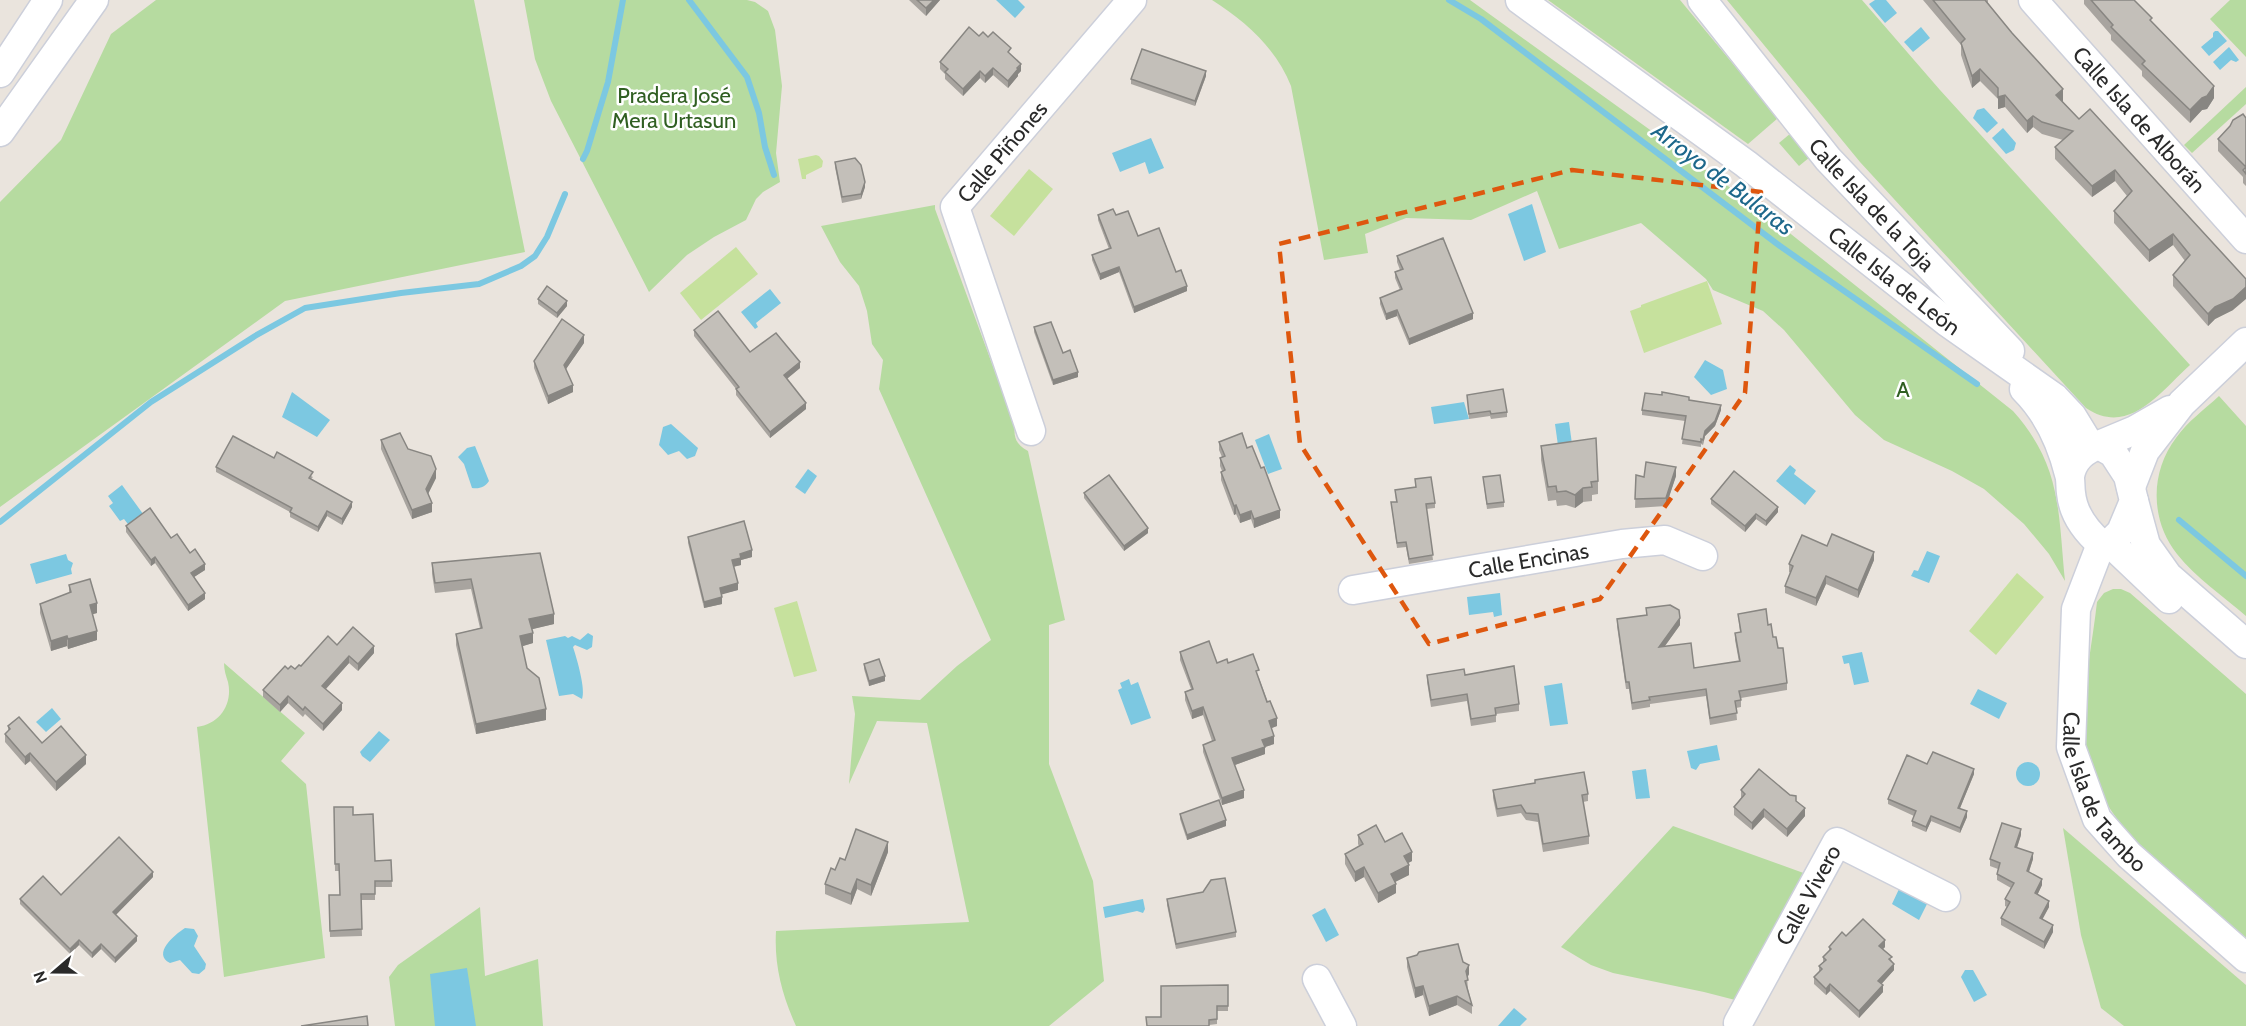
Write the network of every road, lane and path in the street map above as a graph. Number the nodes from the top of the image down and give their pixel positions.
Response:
1 (48, 0) edge
2 (94, 0) edge
3 (1132, 0) edge
4 (1520, 0) edge
5 (1702, 0) edge
6 (2036, 1) edge
7 (0, 73) edge
8 (0, 132) edge
9 (2246, 239) edge
10 (2246, 342) edge
11 (1980, 346) junction
12 (2055, 398) junction
13 (2182, 403) junction
14 (1031, 430) dead end
15 (2095, 446) junction
16 (2070, 476) junction
17 (2133, 494) junction
18 (2106, 543) junction
19 (1703, 556) dead end
20 (2133, 565) junction
21 (2087, 579) junction
22 (1353, 590) dead end
23 (2246, 644) edge
24 (2246, 666) edge
25 (1946, 897) dead end
26 (2246, 958) edge
27 (1317, 978) dead end
28 (1738, 1023) dead end
29 (1342, 1026) edge

1 - 7 street
2 - 8 street
3 - 14 street, Calle Piñones
4 - 11 street, Calle Isla de León
5 - 12 street, Calle Isla de la Toja
6 - 9 street, Calle Isla de Alborán
10 - 13 street
11 - 12 street, Calle Isla de León
11 - 16 street, Calle Isla de León
12 - 15 street, Calle Isla de León
13 - 15 street
13 - 17 street
15 - 16 street
15 - 17 street, Calle Isla de León
16 - 18 street, Calle Isla de León
17 - 18 street
17 - 23 street, Calle Isla de León
18 - 20 street, Calle Isla de León
18 - 21 street, Calle Isla de Tambo
19 - 22 street, Calle Encinas
20 - 21 street
20 - 24 street, Calle Isla de León
21 - 26 street, Calle Isla de Tambo
25 - 28 street, Calle Vivero
27 - 29 street

